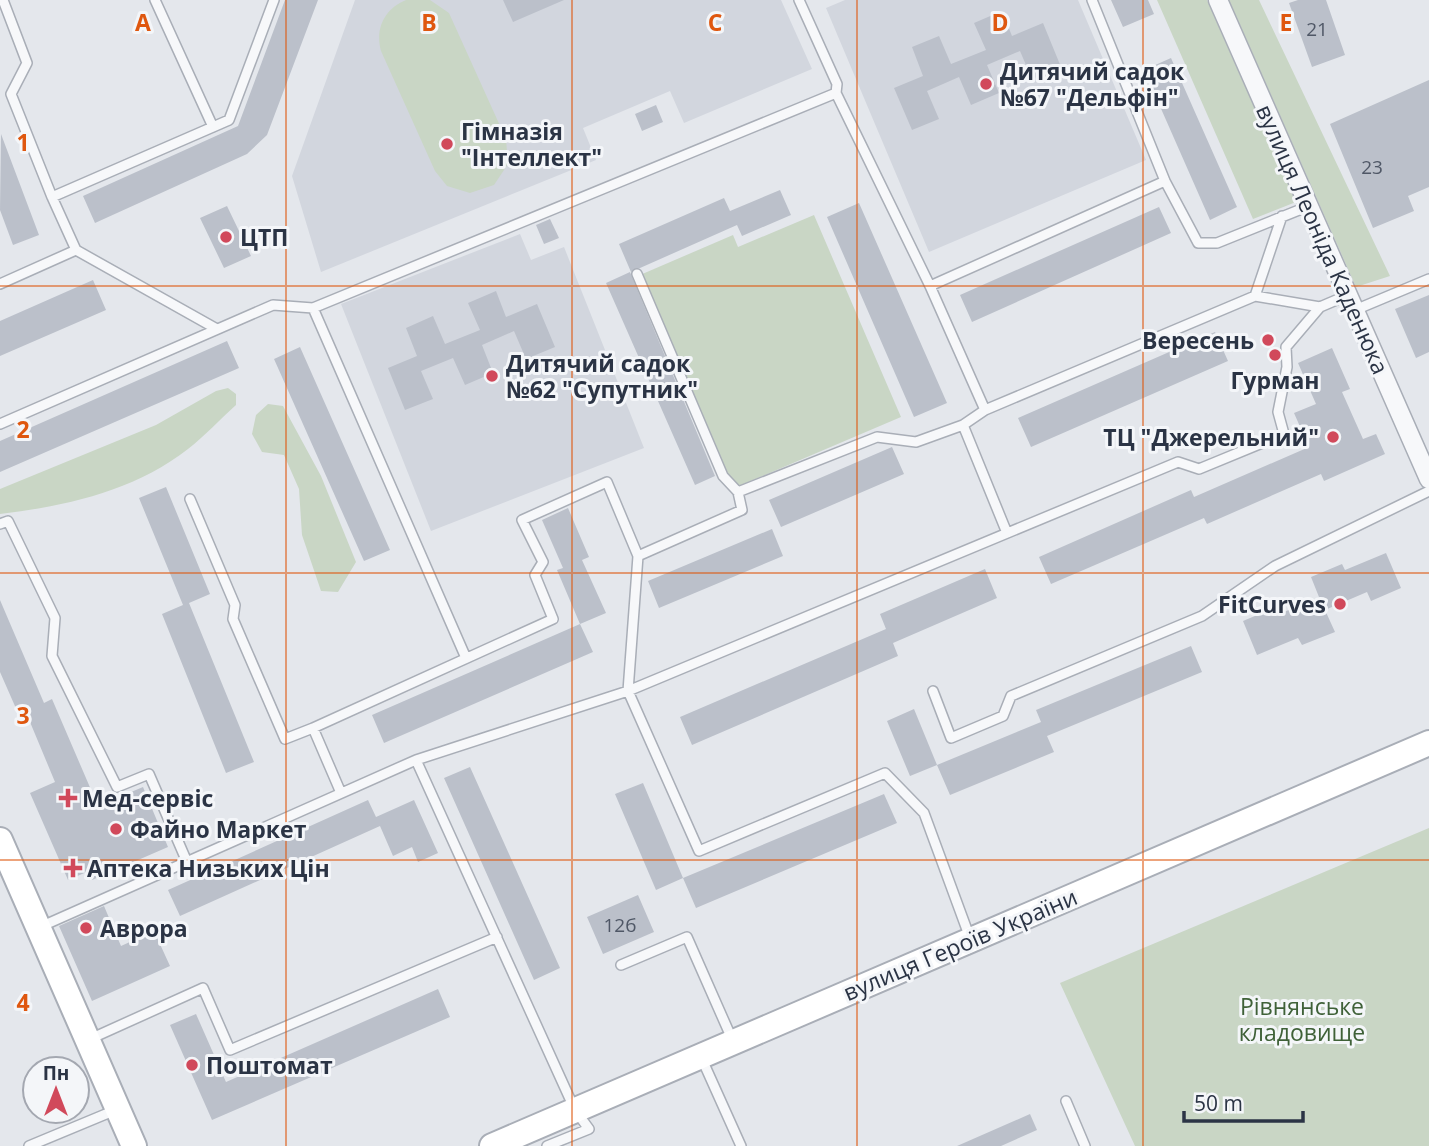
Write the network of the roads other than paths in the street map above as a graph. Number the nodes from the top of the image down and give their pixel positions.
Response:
1 (2, 0) edge
2 (155, 0) edge
3 (274, 0) edge
4 (799, 0) edge
5 (1092, 0) edge
6 (1218, 0) edge
7 (836, 93) junction
8 (213, 127) junction
9 (1165, 181) junction
10 (52, 197) junction
11 (1309, 206) junction
12 (1282, 216) junction
13 (76, 250) junction
14 (637, 274) dead end
15 (1429, 279) edge
16 (0, 284) edge
17 (930, 286) junction
18 (1255, 296) junction
19 (1351, 302) junction
20 (1320, 307) junction
21 (313, 308) junction
22 (215, 328) junction
23 (985, 410) junction
24 (0, 424) edge
25 (963, 425) junction
26 (1429, 479) edge
27 (1429, 491) edge
28 (738, 492) junction
29 (190, 499) dead end
30 (0, 524) edge
31 (1007, 533) junction
32 (638, 556) junction
33 (466, 658) junction
34 (628, 691) junction
35 (933, 691) dead end
36 (313, 728) junction
37 (1429, 743) edge
38 (416, 760) junction
39 (341, 793) junction
40 (0, 840) edge
41 (187, 862) junction
42 (39, 928) junction
43 (497, 937) junction
44 (971, 940) junction
45 (621, 965) dead end
46 (88, 1040) junction
47 (733, 1042) junction
48 (701, 1056) junction
49 (1066, 1101) dead end
50 (118, 1109) junction
51 (575, 1110) junction
52 (29, 1146) edge
53 (134, 1146) edge
54 (492, 1146) edge
55 (547, 1146) edge
56 (741, 1146) edge
57 (1085, 1146) edge

1 - 10 lane
2 - 8 lane
3 - 8 lane
4 - 7 lane
5 - 9 lane
6 - 11 street, вулиця Леоніда Каденюка
7 - 17 lane
7 - 21 lane
8 - 10 lane
9 - 12 lane
9 - 17 lane
10 - 13 lane
11 - 12 lane
11 - 19 street, вулиця Леоніда Каденюка
12 - 18 lane
13 - 16 lane
13 - 22 lane
14 - 28 lane
15 - 19 lane
17 - 23 lane
18 - 20 lane
18 - 23 lane
19 - 20 lane
19 - 26 street, вулиця Леоніда Каденюка
20 - 31 lane
21 - 22 lane
21 - 33 lane
22 - 24 lane
23 - 25 lane
25 - 28 lane
25 - 31 lane
27 - 35 lane
28 - 32 lane
29 - 36 lane
30 - 41 lane
31 - 34 lane
32 - 33 lane
32 - 34 lane
33 - 36 lane
34 - 38 lane
34 - 44 lane
36 - 39 lane
37 - 44 main road, вулиця Героїв України
38 - 39 lane
38 - 43 lane
39 - 41 lane
40 - 42 main road
41 - 42 lane
42 - 46 main road
43 - 46 lane
43 - 51 lane
44 - 47 main road, вулиця Героїв України
45 - 47 lane
46 - 50 main road
47 - 48 main road, вулиця Героїв України
48 - 51 main road, вулиця Героїв України
48 - 56 lane
49 - 57 lane
50 - 52 lane
50 - 53 main road
51 - 54 main road, вулиця Героїв України
51 - 55 lane

